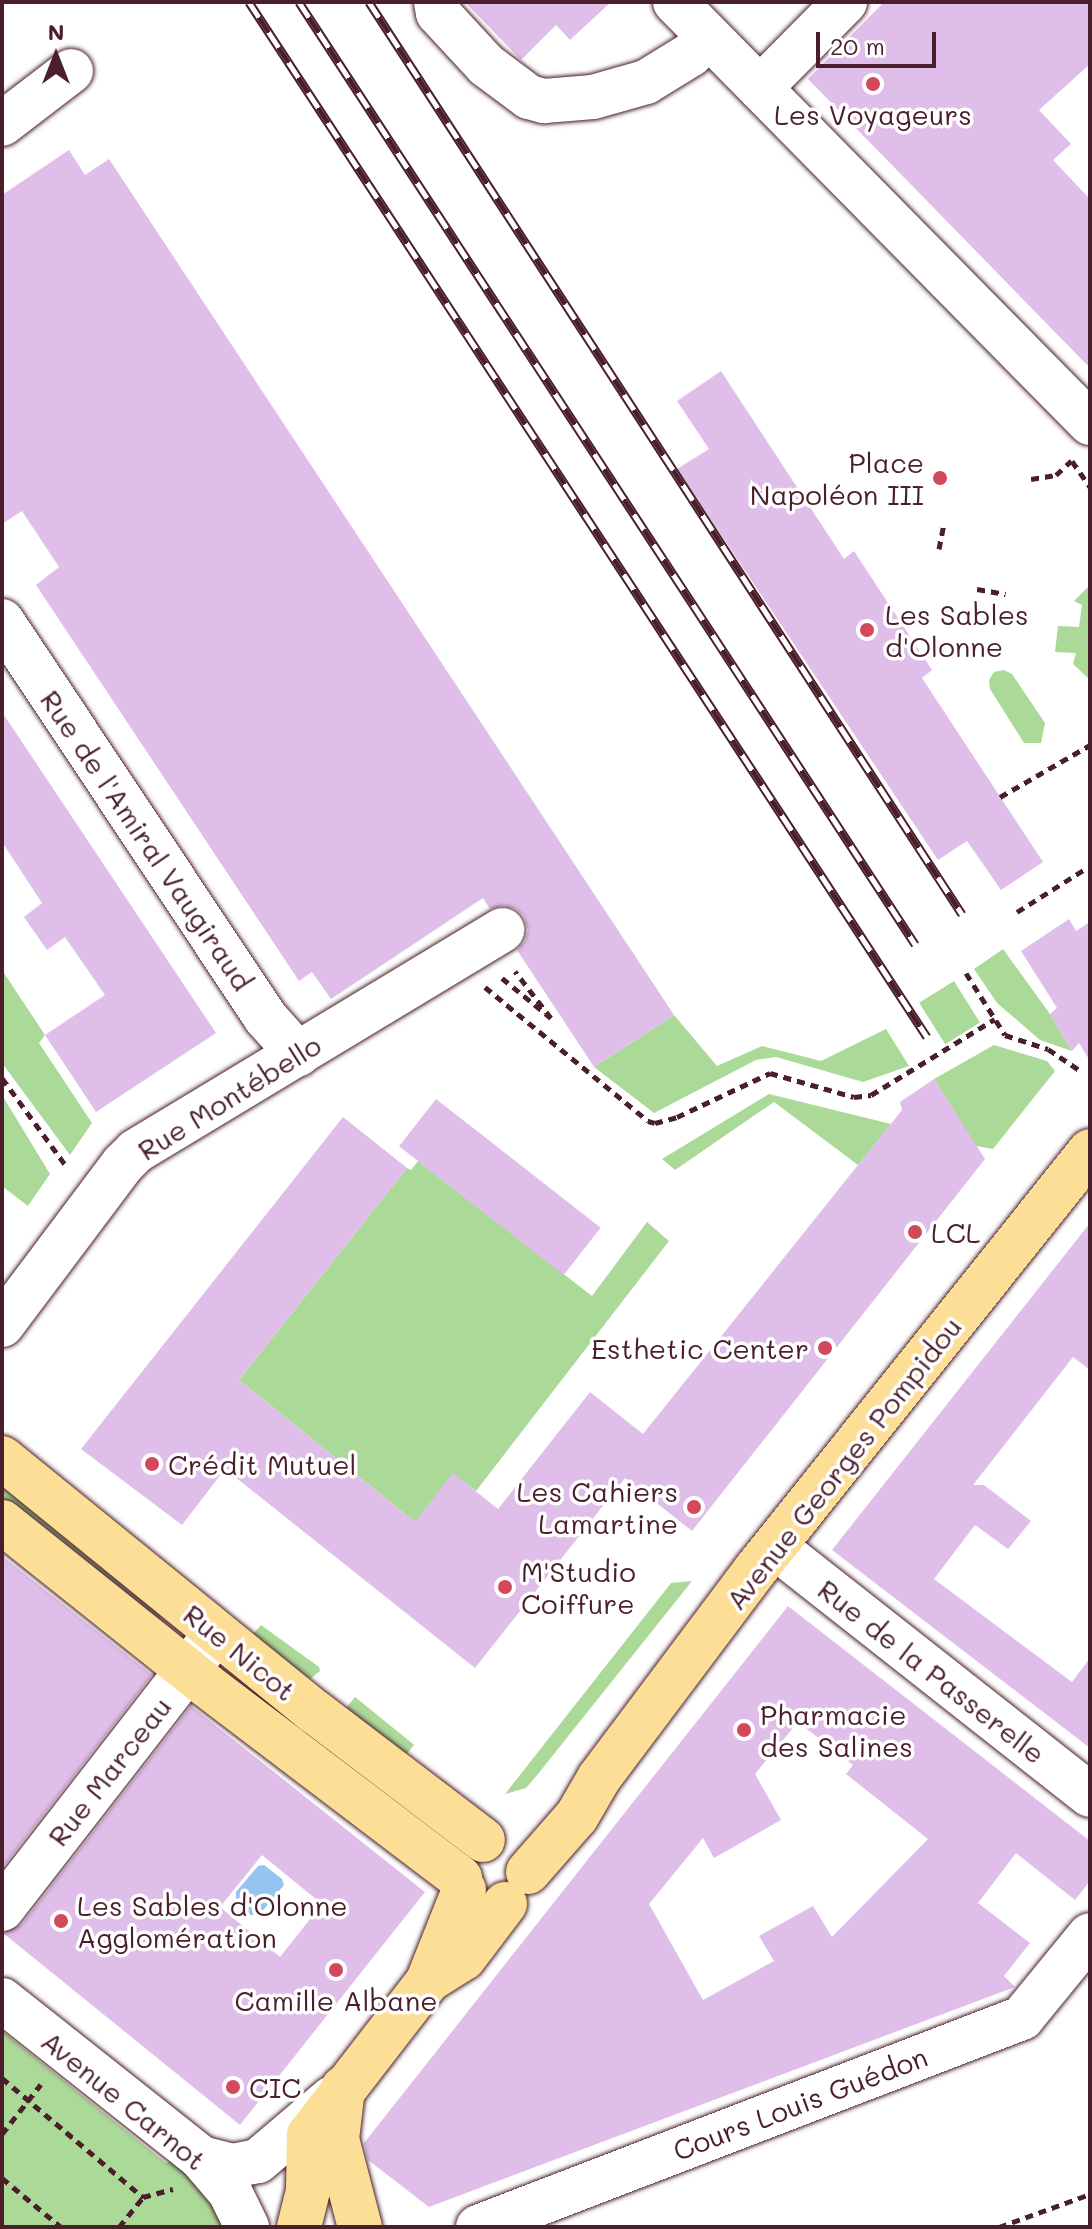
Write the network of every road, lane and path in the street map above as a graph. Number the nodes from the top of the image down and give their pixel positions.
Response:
1 (436, 2) edge
2 (675, 2) edge
3 (845, 2) edge
4 (709, 37) junction
5 (71, 71) dead end
6 (760, 88) junction
7 (2, 124) edge
8 (1090, 423) edge
9 (1031, 479) dead end
10 (1090, 487) edge
11 (944, 523) dead end
12 (939, 549) dead end
13 (977, 589) dead end
14 (1006, 594) dead end
15 (2, 621) edge
16 (1090, 745) edge
17 (1000, 797) dead end
18 (1085, 869) dead end
19 (1017, 912) dead end
20 (502, 954) junction
21 (966, 973) dead end
22 (487, 977) dead end
23 (995, 1019) junction
24 (298, 1054) junction
25 (1079, 1070) dead end
26 (2, 1078) edge
27 (1090, 1151) edge
28 (62, 1163) dead end
29 (2, 1325) edge
30 (2, 1458) edge
31 (2, 1522) edge
32 (775, 1547) junction
33 (216, 1633) junction
34 (188, 1670) junction
35 (1090, 1795) edge
36 (505, 1864) junction
37 (462, 1884) junction
38 (2, 1909) edge
39 (1090, 1935) edge
40 (429, 1980) junction
41 (2, 2000) edge
42 (65, 2050) junction
43 (2, 2078) edge
44 (343, 2088) junction
45 (30, 2101) junction
46 (2, 2134) edge
47 (2, 2178) edge
48 (225, 2192) edge
49 (1090, 2194) edge
50 (143, 2197) junction
51 (61, 2227) edge
52 (119, 2227) edge
53 (299, 2227) edge
54 (360, 2227) edge
55 (478, 2227) edge
56 (999, 2227) edge

1 - 4 street
2 - 4 street
3 - 6 street
4 - 6 street
5 - 7 street
6 - 8 street
9 - 10 path
11 - 12 path
13 - 14 path
15 - 24 street, Rue de l'Amiral Vaugiraud
16 - 17 path
18 - 19 path
20 - 20 path
20 - 24 street, Rue Montébello
21 - 23 path
22 - 23 path
23 - 25 path
24 - 29 street, Rue Montébello
26 - 28 path
27 - 32 main road, Avenue Georges Pompidou
30 - 33 main road, Rue Nicot
31 - 34 main road, Rue Nicot
32 - 35 street, Rue de la Passerelle
32 - 36 main road, Avenue Georges Pompidou
33 - 34 street, Rue Marceau
33 - 36 main road, Rue Nicot
34 - 37 main road, Rue Nicot
34 - 38 street, Rue Marceau
36 - 37 main road
36 - 40 main road
37 - 40 main road
39 - 55 street, Cours Louis Guédon
40 - 44 main road
41 - 42 street, Avenue Carnot
42 - 45 path
42 - 48 street, Avenue Carnot
43 - 45 path
44 - 48 street
44 - 53 main road
44 - 54 main road
45 - 46 path
45 - 50 path
47 - 51 path
48 - 50 path
49 - 56 path
50 - 52 path

